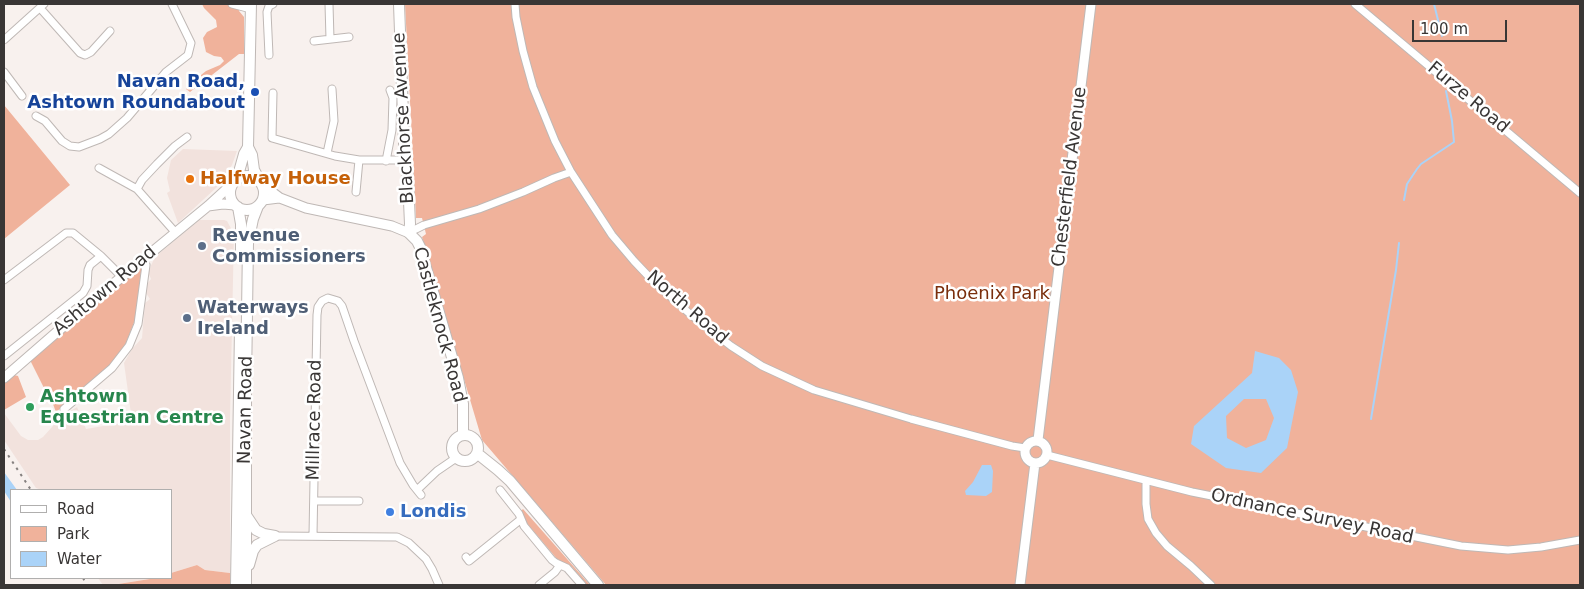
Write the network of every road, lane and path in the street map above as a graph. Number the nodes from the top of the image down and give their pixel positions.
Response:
1 (172, 4) edge
2 (232, 4) edge
3 (236, 4) edge
4 (273, 4) edge
5 (329, 4) edge
6 (398, 4) edge
7 (515, 4) edge
8 (1092, 4) edge
9 (1355, 4) edge
10 (42, 6) edge
11 (251, 6) edge
12 (110, 31) dead end
13 (349, 37) dead end
14 (330, 39) junction
15 (4, 40) edge
16 (314, 40) dead end
17 (269, 55) dead end
18 (4, 72) edge
19 (332, 90) dead end
20 (390, 90) dead end
21 (273, 93) dead end
22 (22, 96) dead end
23 (36, 116) dead end
24 (187, 137) dead end
25 (248, 146) junction
26 (327, 153) junction
27 (359, 160) junction
28 (406, 160) junction
29 (386, 161) junction
30 (99, 168) dead end
31 (571, 172) junction
32 (235, 181) junction
33 (261, 183) junction
34 (137, 189) junction
35 (356, 192) dead end
36 (1580, 193) edge
37 (280, 198) junction
38 (261, 203) junction
39 (208, 206) junction
40 (237, 206) junction
41 (175, 232) junction
42 (409, 233) junction
43 (101, 256) junction
44 (144, 258) junction
45 (121, 276) junction
46 (4, 280) edge
47 (4, 356) edge
48 (4, 378) edge
49 (64, 409) dead end
50 (463, 435) junction
51 (1038, 440) junction
52 (1025, 448) junction
53 (478, 454) junction
54 (1047, 455) junction
55 (456, 458) junction
56 (1035, 463) junction
57 (1146, 481) junction
58 (500, 490) dead end
59 (314, 501) junction
60 (360, 501) dead end
61 (245, 514) junction
62 (520, 520) junction
63 (313, 535) junction
64 (275, 536) junction
65 (1580, 540) edge
66 (466, 557) dead end
67 (560, 565) junction
68 (236, 585) edge
69 (246, 585) edge
70 (439, 585) edge
71 (540, 585) edge
72 (582, 585) edge
73 (598, 585) edge
74 (1020, 585) edge
75 (1211, 585) edge

1 - 23 street
2 - 3 street
3 - 11 street
4 - 17 street
5 - 14 street
6 - 28 main road, Blackhorse Avenue
7 - 31 street, North Road
8 - 51 street, Chesterfield Avenue
9 - 36 street, Furze Road
10 - 12 street
10 - 15 street
11 - 25 main road
13 - 14 street
14 - 16 street
18 - 22 street
19 - 26 street
20 - 29 street
21 - 26 street
24 - 34 street
25 - 32 main road
25 - 33 main road
26 - 27 street
27 - 29 street
27 - 35 street
28 - 29 street
28 - 42 main road, Blackhorse Avenue
30 - 34 street
31 - 42 street
31 - 52 street, North Road
32 - 33 main road
32 - 39 street, Ashtown Road
32 - 40 main road
33 - 37 street, Castleknock Road
33 - 38 main road
34 - 41 street
37 - 38 street, Castleknock Road
37 - 42 street, Castleknock Road
38 - 40 main road
38 - 61 main road, Navan Road
39 - 40 street
39 - 41 street, Ashtown Road
40 - 68 main road, Navan Road
41 - 44 street, Ashtown Road
42 - 50 main road, Castleknock Road
43 - 45 street
43 - 46 street
43 - 47 street
44 - 45 street, Ashtown Road
44 - 49 street
45 - 48 street, Ashtown Road
50 - 53 main road
50 - 55 main road
51 - 52 street
51 - 54 street
52 - 56 street
53 - 55 main road
53 - 73 main road
54 - 56 street
54 - 57 street, Ordnance Survey Road
55 - 59 street, Millrace Road
56 - 74 street
57 - 65 street, Ordnance Survey Road
57 - 75 street
58 - 62 street
59 - 60 street
59 - 63 street, Millrace Road
61 - 64 main road
61 - 69 main road, Navan Road
62 - 66 street
62 - 67 street
63 - 64 street
63 - 70 street
64 - 69 main road
67 - 71 street
67 - 72 street

